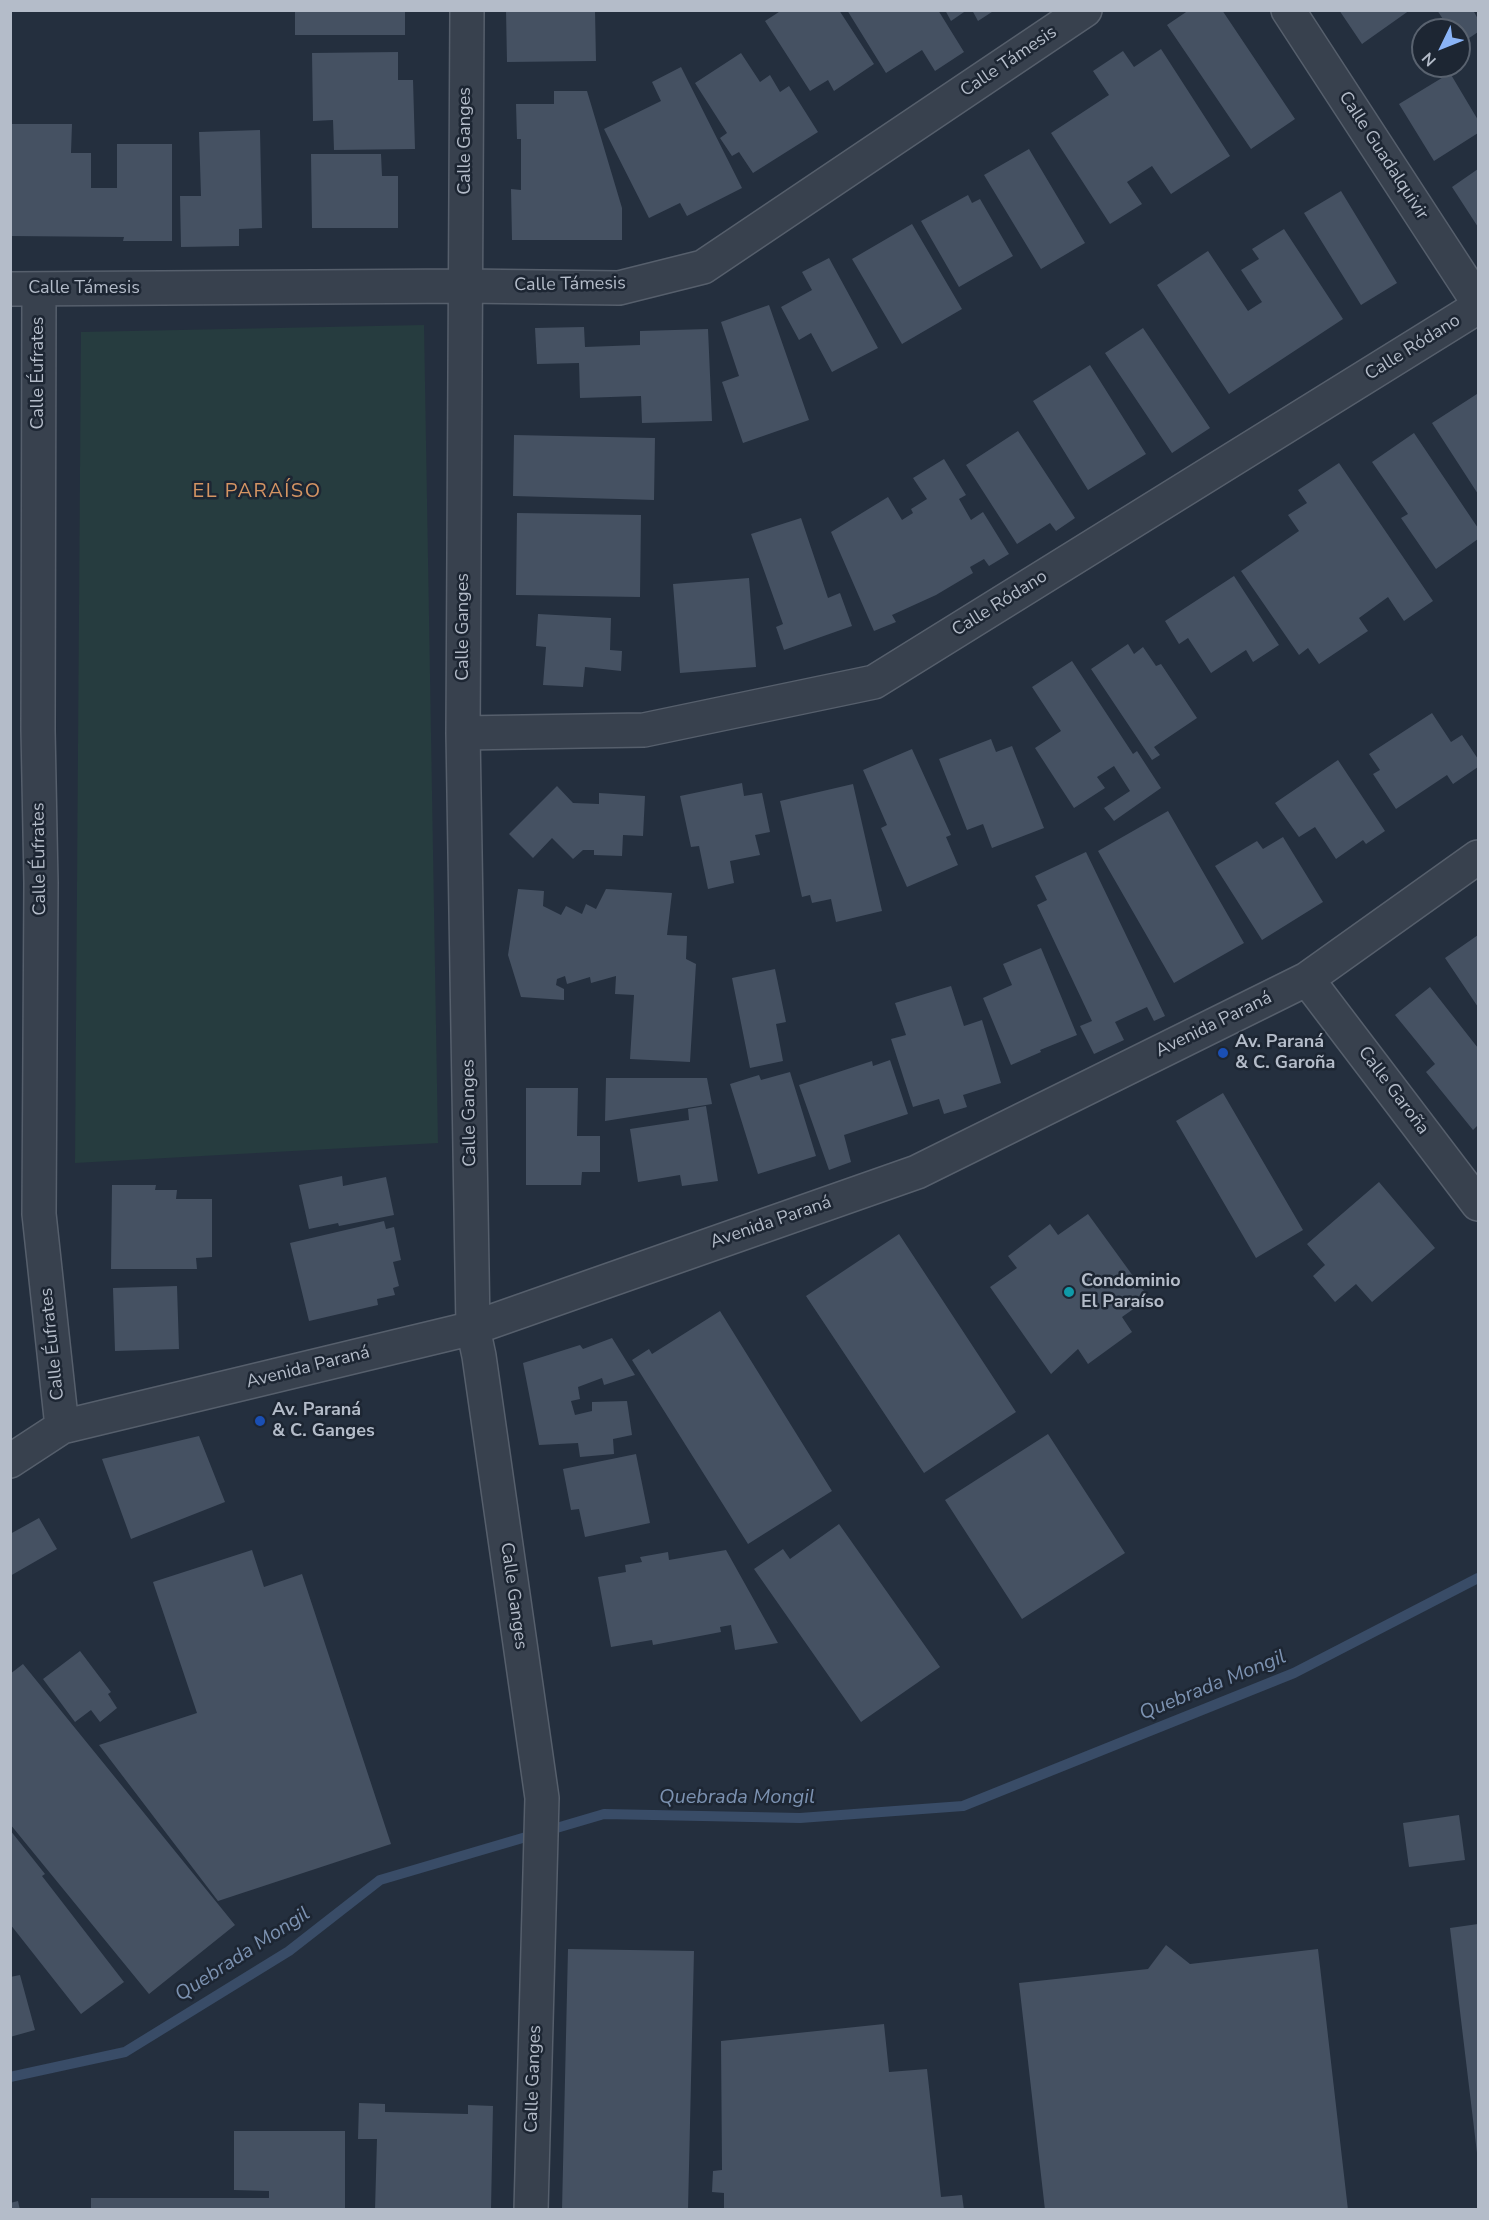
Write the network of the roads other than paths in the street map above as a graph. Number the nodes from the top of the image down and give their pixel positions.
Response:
1 (467, 10) edge
2 (1085, 10) edge
3 (1288, 10) edge
4 (465, 286) junction
5 (25, 289) edge
6 (1479, 302) edge
7 (1479, 307) edge
8 (24, 730) edge
9 (463, 733) junction
10 (1479, 857) edge
11 (1307, 979) junction
12 (1479, 1204) edge
13 (25, 1214) edge
14 (473, 1328) junction
15 (62, 1428) junction
16 (10, 1461) edge
17 (531, 2210) edge

1 - 4 street, Calle Ganges
2 - 4 street, Calle Támesis
3 - 6 street, Calle Guadalquivir
4 - 5 street, Calle Támesis
4 - 9 street, Calle Ganges
5 - 8 street, Calle Éufrates
7 - 9 street, Calle Ródano
8 - 13 street, Calle Éufrates
9 - 14 street, Calle Ganges
10 - 11 street, Avenida Paraná
11 - 12 street, Calle Garoña
11 - 14 street, Avenida Paraná
13 - 15 street, Calle Éufrates
14 - 15 street, Avenida Paraná
14 - 17 street, Calle Ganges
15 - 16 street, Avenida Paraná

